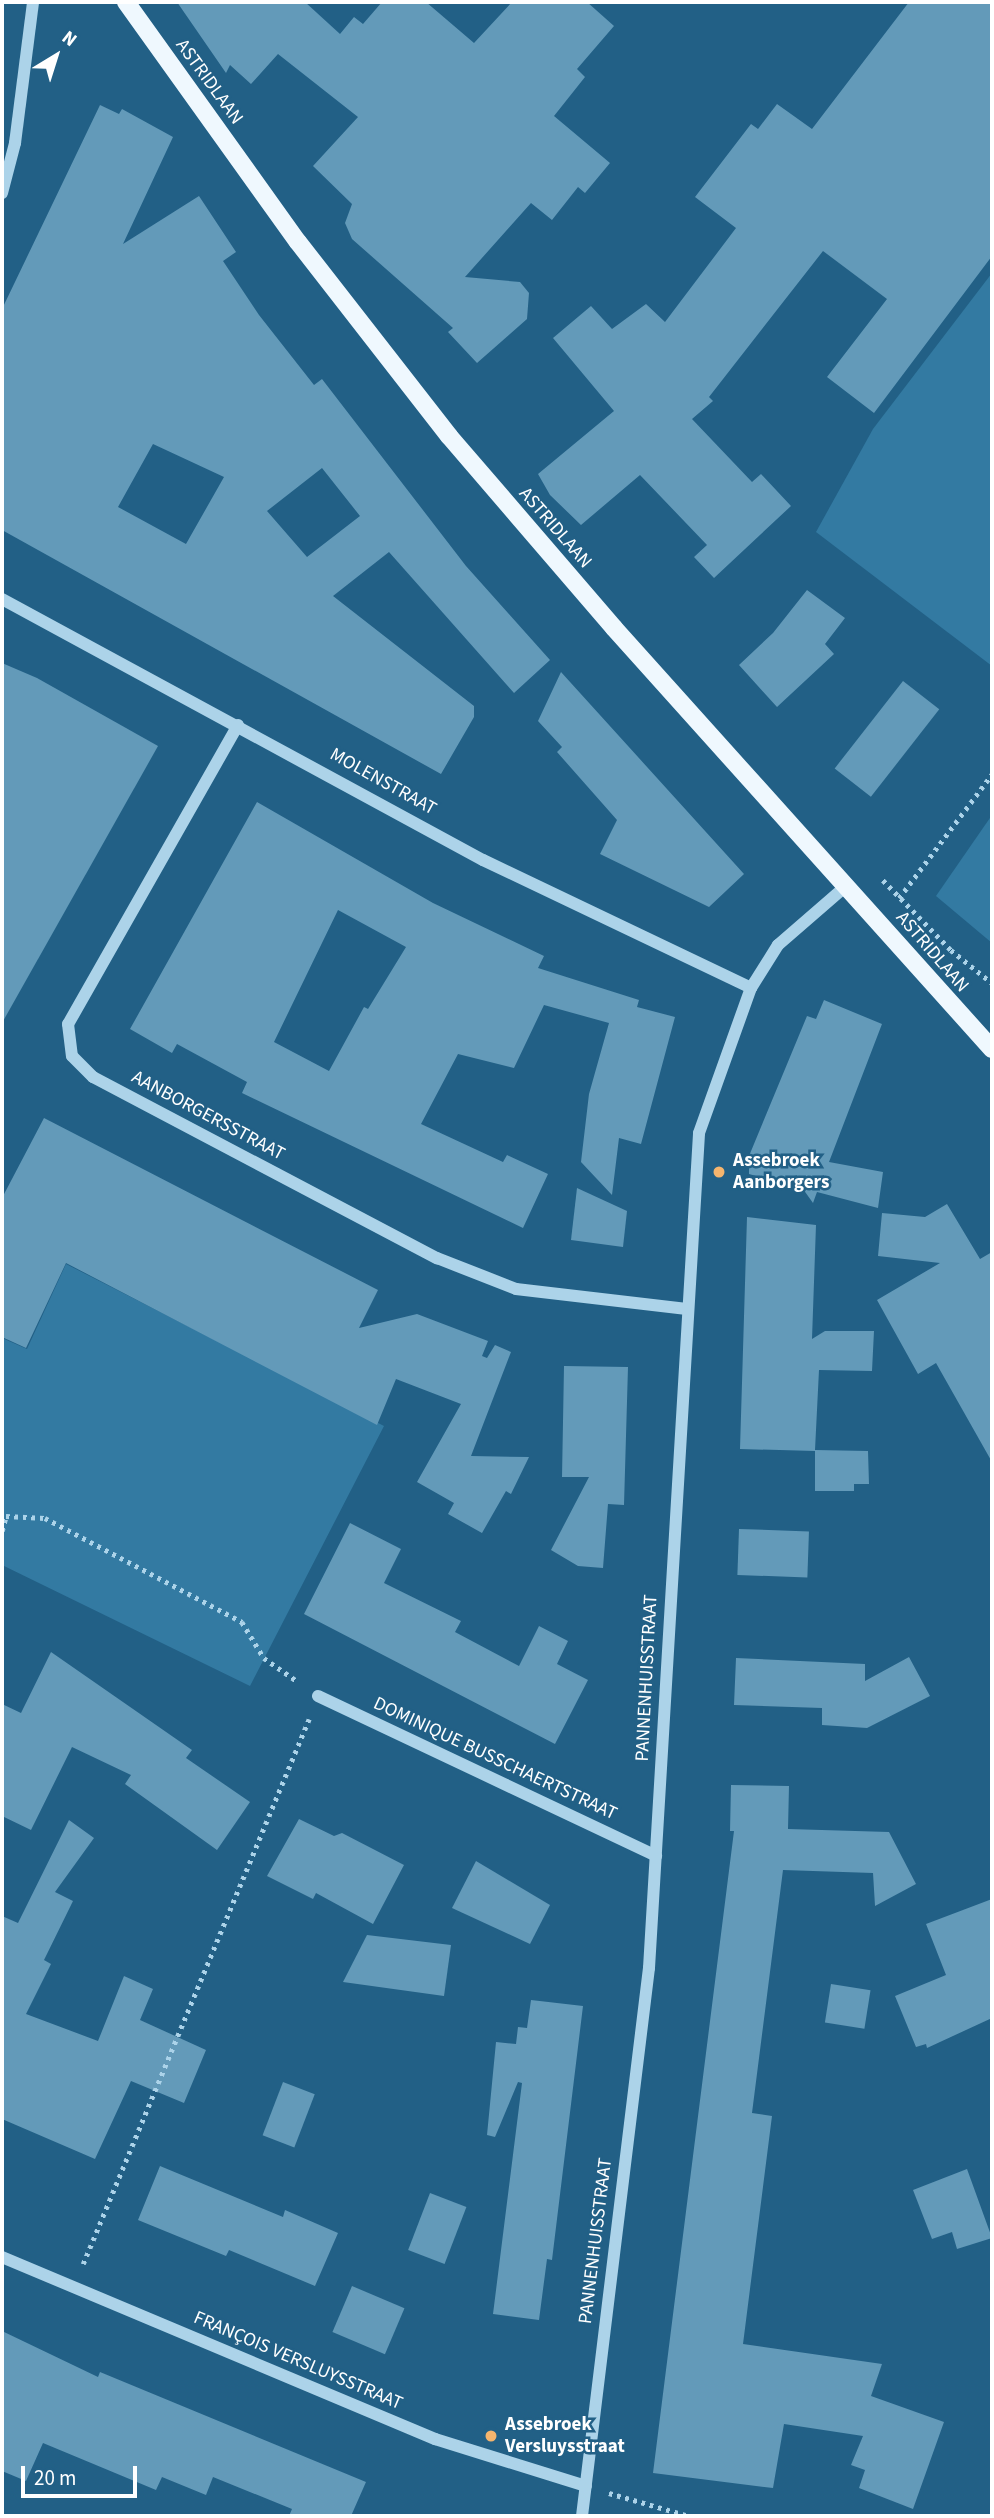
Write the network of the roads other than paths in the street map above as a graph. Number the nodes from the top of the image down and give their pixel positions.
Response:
1 (33, 2) edge
2 (126, 2) edge
3 (2, 193) edge
4 (2, 599) edge
5 (238, 725) junction
6 (846, 886) junction
7 (751, 988) junction
8 (992, 1049) edge
9 (687, 1309) junction
10 (318, 1696) road end
11 (656, 1856) junction
12 (2, 2257) edge
13 (586, 2486) junction
14 (582, 2516) edge

1 - 3 street
2 - 6 main road, ASTRIDLAAN
4 - 5 street, MOLENSTRAAT
5 - 7 street, MOLENSTRAAT
5 - 9 street, AANBORGERSSTRAAT
6 - 7 street, PANNENHUISSTRAAT
6 - 8 main road, ASTRIDLAAN
7 - 9 street, PANNENHUISSTRAAT
9 - 11 street, PANNENHUISSTRAAT
10 - 11 street, DOMINIQUE BUSSCHAERTSTRAAT
11 - 13 street, PANNENHUISSTRAAT
12 - 13 street, FRANÇOIS VERSLUYSSTRAAT
13 - 14 street, PANNENHUISSTRAAT

